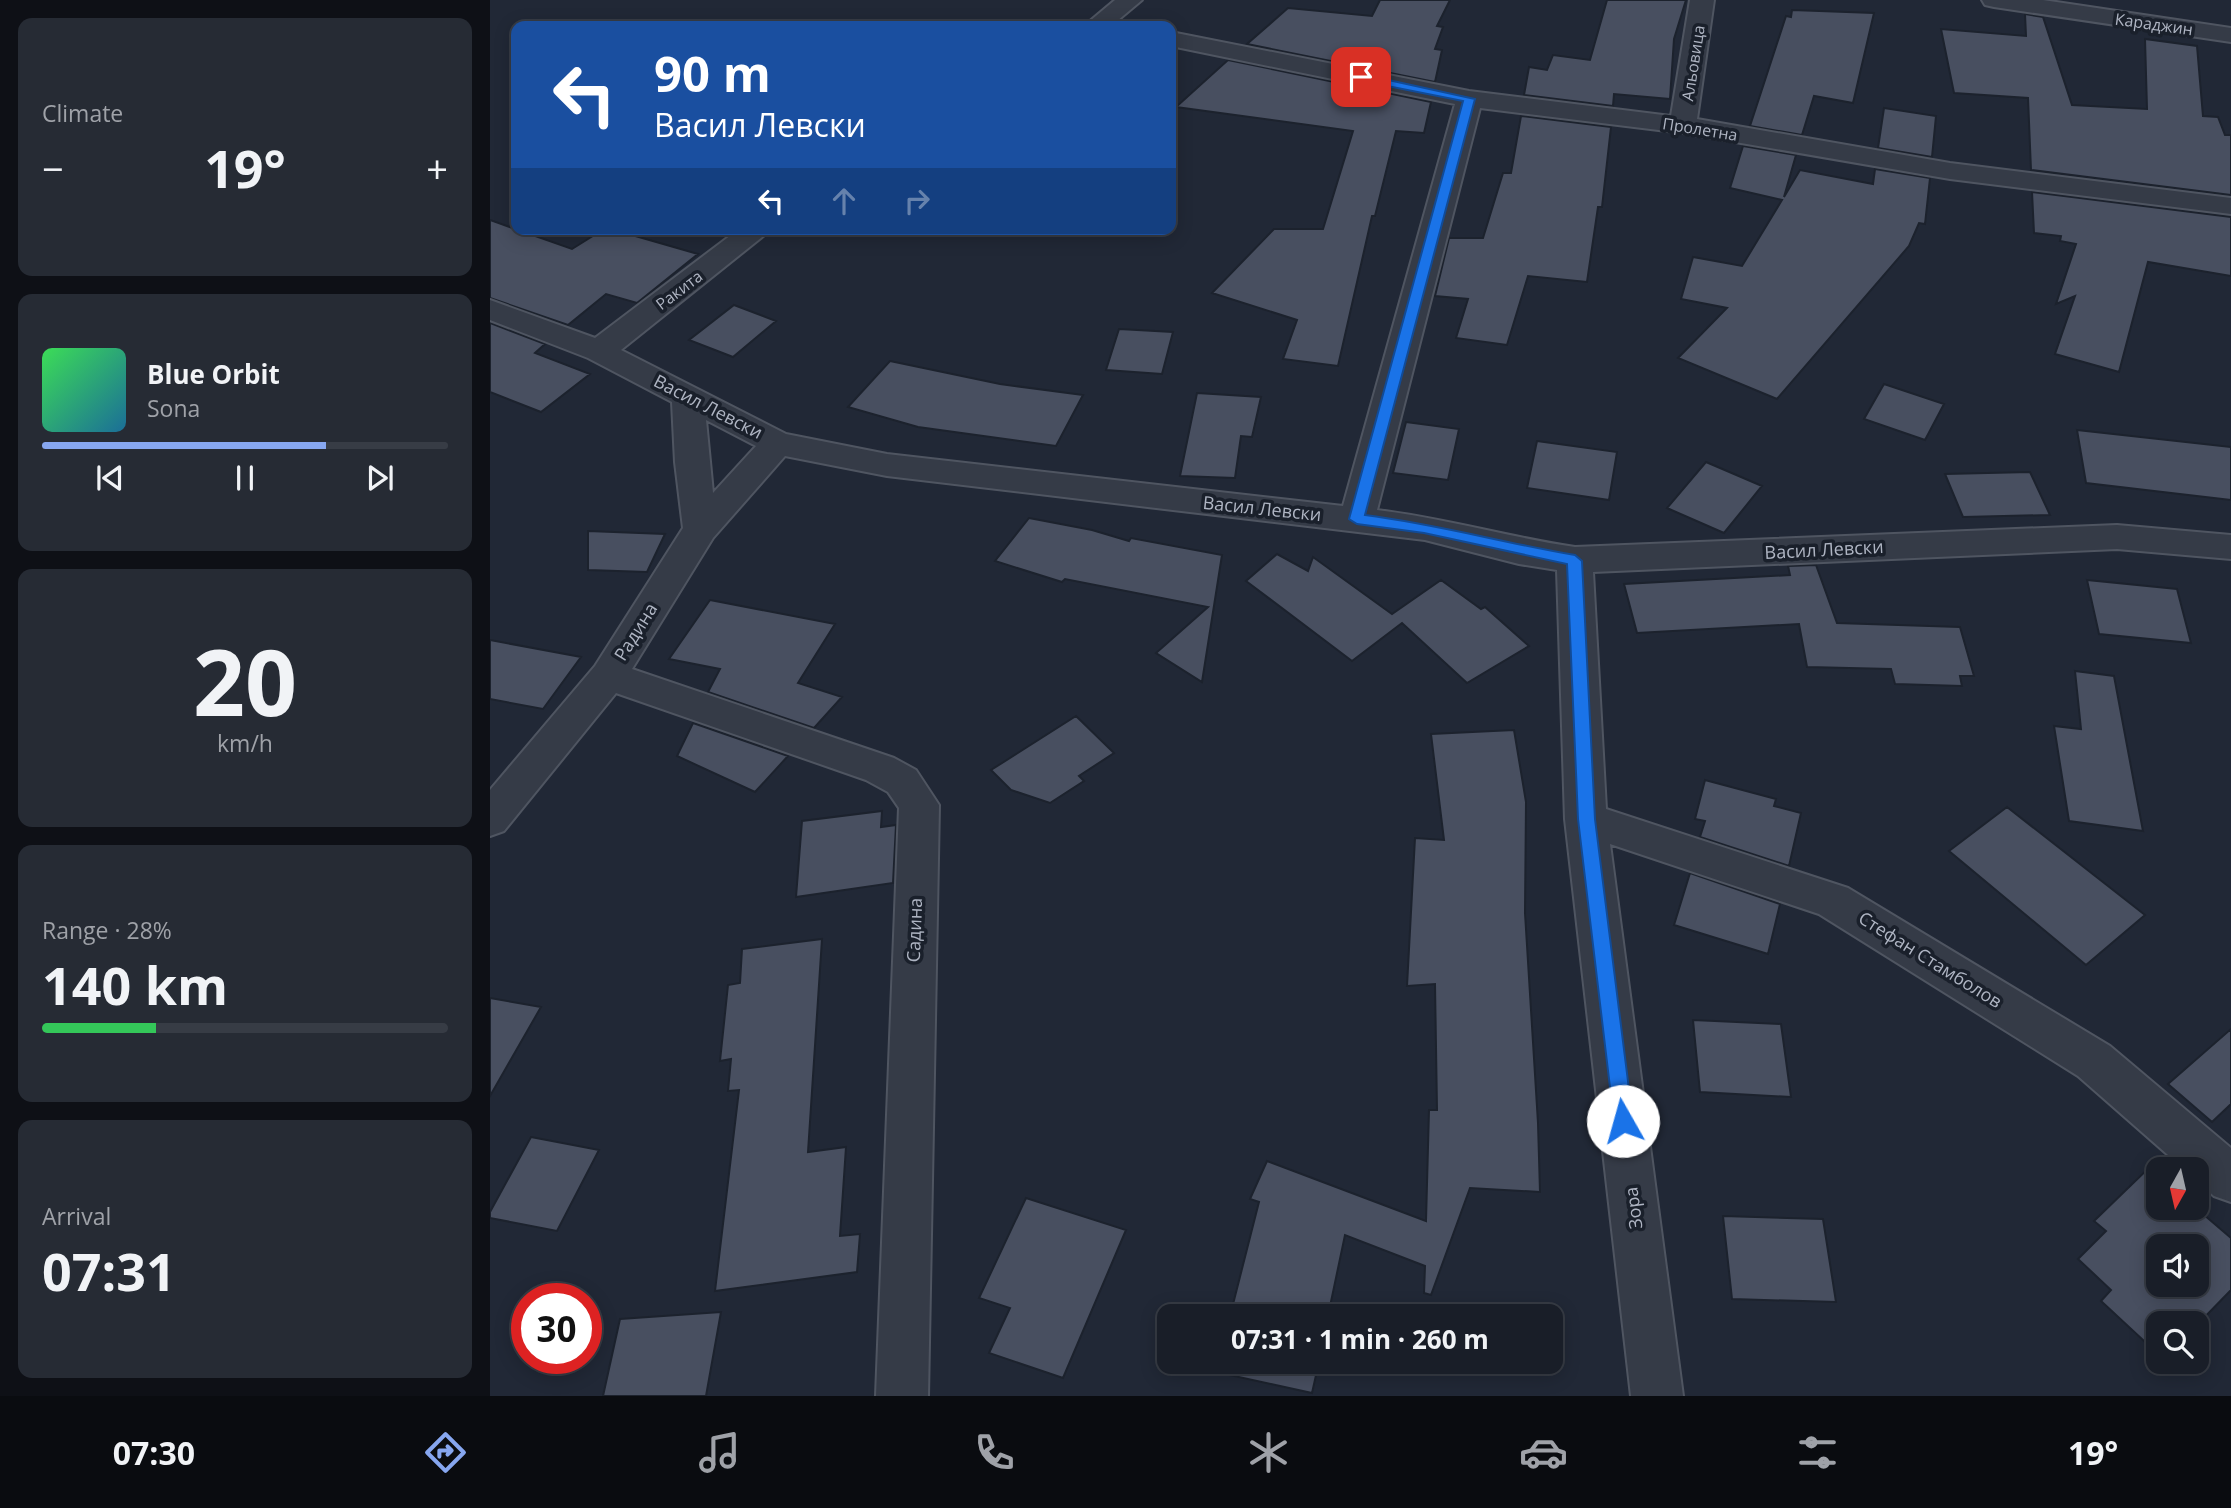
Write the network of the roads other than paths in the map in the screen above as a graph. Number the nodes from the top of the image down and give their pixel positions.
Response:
1 (1130, 0) edge
2 (1702, 0) edge
3 (1994, 0) edge
4 (2048, 4) edge
5 (1107, 21) edge
6 (2231, 35) edge
7 (1176, 40) edge
8 (1469, 99) junction
9 (1683, 125) junction
10 (2231, 206) edge
11 (750, 235) edge
12 (490, 309) edge
13 (599, 351) junction
14 (688, 398) junction
15 (777, 443) junction
16 (1357, 519) junction
17 (701, 529) junction
18 (2231, 547) edge
19 (1575, 561) junction
20 (608, 676) junction
21 (490, 819) edge
22 (1586, 819) junction
23 (2231, 1179) edge
24 (902, 1396) edge
25 (1657, 1396) edge

1 - 5 street
2 - 9 street, Альовица
3 - 4 street, Караджин
4 - 6 street, Караджин
7 - 8 street, Пролетна
8 - 9 street, Пролетна
8 - 16 street
9 - 10 street, Пролетна
11 - 13 street, Ракита
12 - 13 street, Васил Левски
13 - 14 street, Васил Левски
14 - 15 street, Васил Левски
14 - 17 street
15 - 16 street, Васил Левски
15 - 17 street, Радина
16 - 19 street, Васил Левски
17 - 20 street, Радина
18 - 19 street, Васил Левски
19 - 22 street, Зора
20 - 21 street, Радина
20 - 24 street, Садина
22 - 23 street, Стефан Стамболов
22 - 25 street, Зора

